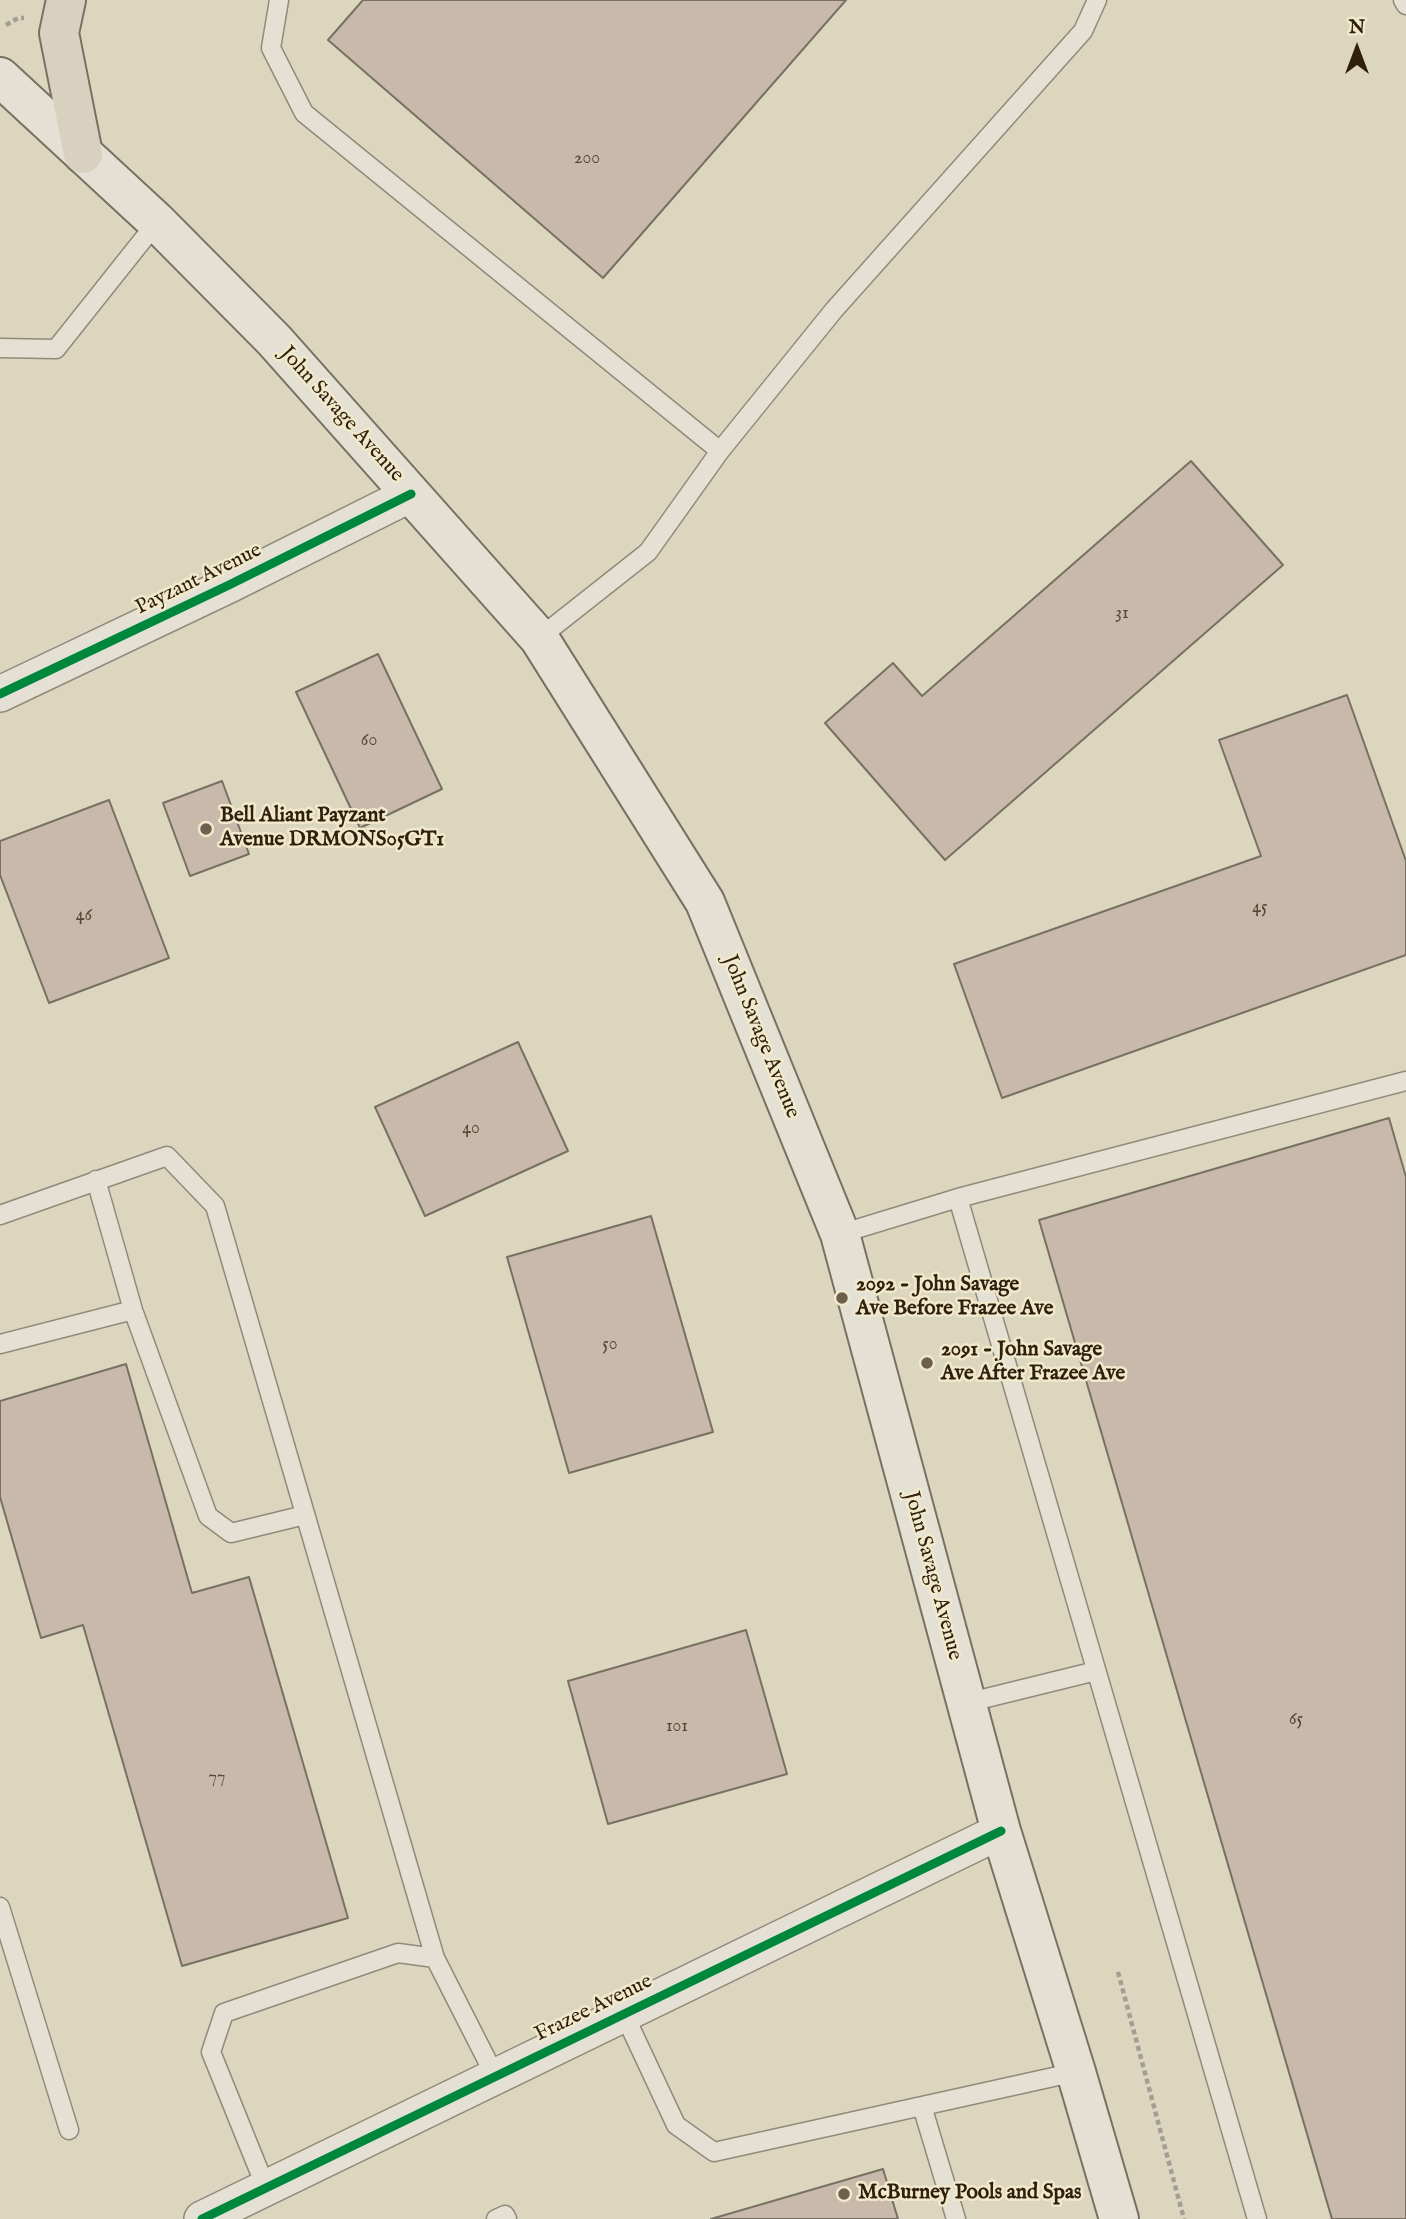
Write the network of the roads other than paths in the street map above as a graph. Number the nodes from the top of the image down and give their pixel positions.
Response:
1 (66, 0) edge
2 (279, 0) edge
3 (1097, 0) edge
4 (1403, 0) edge
5 (1406, 5) edge
6 (0, 77) edge
7 (83, 154) junction
8 (157, 222) junction
9 (0, 348) edge
10 (720, 451) junction
11 (411, 494) junction
12 (539, 638) junction
13 (0, 694) edge
14 (1406, 1081) edge
15 (96, 1181) junction
16 (957, 1198) junction
17 (0, 1215) edge
18 (840, 1234) junction
19 (133, 1310) junction
20 (0, 1344) edge
21 (305, 1515) junction
22 (1096, 1671) junction
23 (966, 1703) junction
24 (1001, 1831) junction
25 (0, 1907) edge
26 (435, 1958) junction
27 (624, 2014) junction
28 (1076, 2073) junction
29 (495, 2076) junction
30 (922, 2106) junction
31 (69, 2130) dead end
32 (266, 2188) junction
33 (202, 2219) edge
34 (496, 2219) edge
35 (507, 2219) edge
36 (956, 2219) edge
37 (1119, 2219) edge
38 (1257, 2219) edge

1 - 7 main road
2 - 10 lane
3 - 10 lane
4 - 5 lane
6 - 7 main road, John Savage Avenue
7 - 8 main road, John Savage Avenue
8 - 9 lane
8 - 11 main road, John Savage Avenue
10 - 12 lane
11 - 12 main road, John Savage Avenue
11 - 13 street, Payzant Avenue
12 - 18 main road, John Savage Avenue
14 - 16 lane
15 - 17 lane
15 - 19 lane
15 - 21 lane
16 - 18 lane
16 - 22 lane
18 - 23 main road, John Savage Avenue
19 - 20 lane
19 - 21 lane
21 - 26 lane
22 - 23 lane
22 - 38 lane
23 - 24 main road, John Savage Avenue
24 - 27 street, Frazee Avenue
24 - 28 main road, John Savage Avenue
25 - 31 lane
26 - 29 lane
26 - 32 lane
27 - 29 street, Frazee Avenue
27 - 30 lane
28 - 30 lane
28 - 37 main road, John Savage Avenue
29 - 32 street, Frazee Avenue
30 - 36 lane
32 - 33 street, Frazee Avenue
34 - 35 lane

